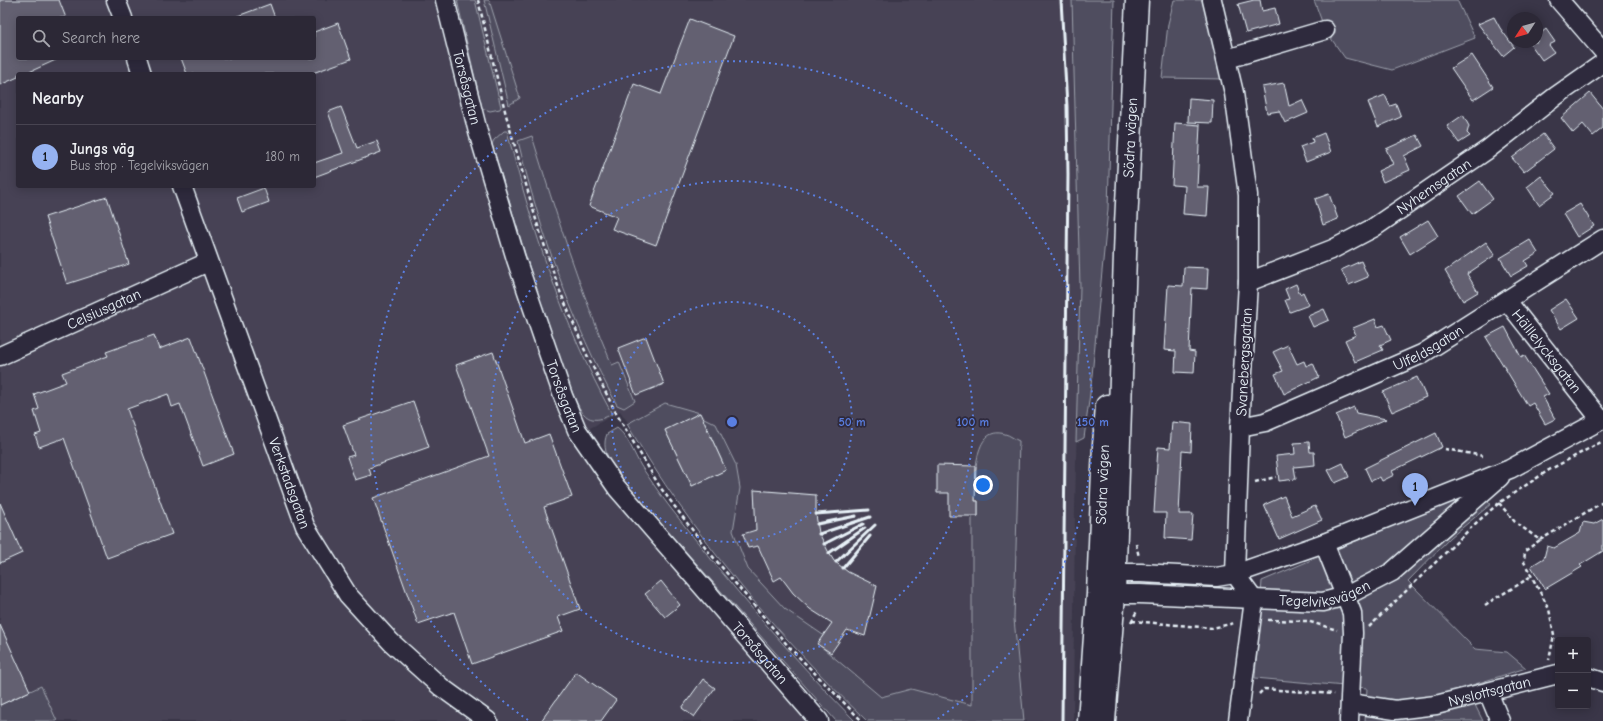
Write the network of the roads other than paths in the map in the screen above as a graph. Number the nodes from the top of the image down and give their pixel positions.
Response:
1 (116, 0) edge
2 (445, 0) edge
3 (1133, 0) edge
4 (1137, 0) edge
5 (1212, 0) edge
6 (1559, 0) edge
7 (121, 16) edge
8 (1325, 30) dead end
9 (1134, 51) junction
10 (1603, 51) edge
11 (1227, 59) junction
12 (138, 60) edge
13 (1603, 63) edge
14 (141, 72) edge
15 (183, 188) edge
16 (1603, 239) edge
17 (208, 262) junction
18 (1248, 282) junction
19 (1507, 301) junction
20 (0, 356) edge
21 (1602, 419) edge
22 (1240, 427) junction
23 (1510, 469) junction
24 (1324, 543) junction
25 (1235, 574) junction
26 (1106, 583) junction
27 (1346, 596) junction
28 (1254, 600) junction
29 (1552, 675) edge
30 (1591, 678) edge
31 (1603, 682) edge
32 (1488, 692) junction
33 (1343, 699) junction
34 (488, 721) edge
35 (819, 721) edge
36 (1089, 721) edge
37 (1104, 721) edge
38 (1238, 721) edge
39 (1348, 721) edge
40 (1500, 721) edge

1 - 7 street
2 - 35 street, Torsåsgatan
3 - 9 main road, Södra vägen
4 - 9 main road, Södra vägen
5 - 11 street, Svanebergsgatan
6 - 10 street
8 - 11 street
9 - 26 main road, Södra vägen
11 - 18 street, Svanebergsgatan
12 - 14 street
13 - 18 street, Nyhemsgatan
15 - 17 street, Verkstadsgatan
16 - 19 street, Ulfeldsgatan
17 - 20 street, Celsiusgatan
17 - 34 street, Verkstadsgatan
18 - 22 street, Svanebergsgatan
19 - 21 street, Hälllelycksgatan
19 - 22 street, Ulfeldsgatan
21 - 23 street, Tegelviksvägen
22 - 25 street, Svanebergsgatan
23 - 24 street, Tegelviksvägen
23 - 27 street, Tegelviksvägen
24 - 25 street, Tegelviksvägen
24 - 27 street
25 - 26 street, Tegelviksvägen
25 - 28 street
26 - 28 street, Tegelviksvägen
26 - 36 main road, Södra vägen
26 - 37 main road, Södra vägen
27 - 28 street, Tegelviksvägen
27 - 33 street
28 - 38 street
29 - 32 street, Nyslottsgatan
30 - 31 street
32 - 33 street, Nyslottsgatan
32 - 40 street
33 - 39 street

